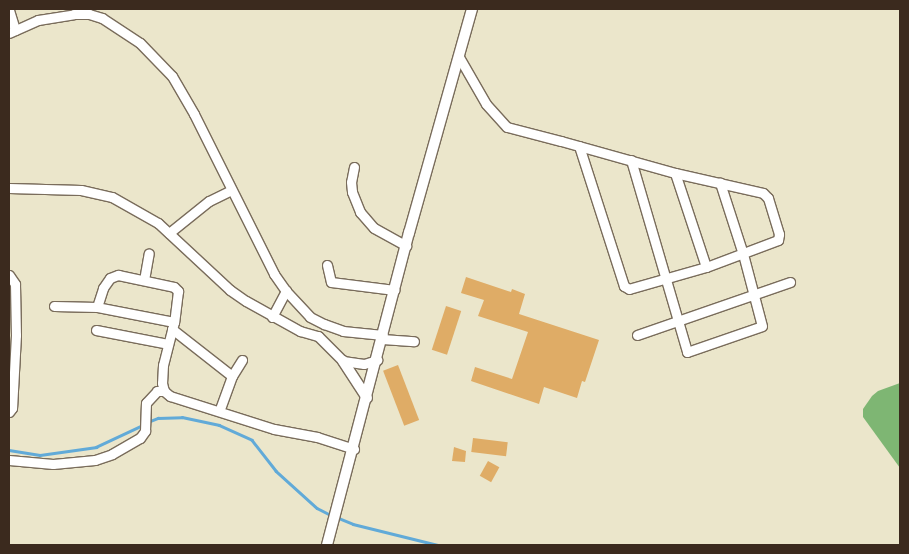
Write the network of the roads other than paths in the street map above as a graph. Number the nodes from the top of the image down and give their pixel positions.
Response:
1 (472, 9) edge
2 (9, 10) edge
3 (12, 31) edge
4 (459, 57) junction
5 (579, 146) junction
6 (631, 160) junction
7 (354, 167) dead end
8 (676, 173) junction
9 (720, 183) junction
10 (9, 188) edge
11 (232, 190) junction
12 (169, 233) junction
13 (406, 246) junction
14 (149, 253) dead end
15 (743, 254) junction
16 (327, 265) dead end
17 (706, 267) junction
18 (9, 275) edge
19 (144, 280) junction
20 (665, 280) junction
21 (790, 282) dead end
22 (394, 290) junction
23 (286, 291) junction
24 (754, 293) junction
25 (54, 306) dead end
26 (97, 308) junction
27 (272, 316) junction
28 (676, 320) junction
29 (324, 324) junction
30 (173, 325) junction
31 (96, 330) dead end
32 (12, 335) edge
33 (637, 335) dead end
34 (318, 336) junction
35 (382, 337) junction
36 (414, 341) dead end
37 (168, 344) junction
38 (242, 360) dead end
39 (377, 360) junction
40 (343, 361) junction
41 (232, 376) junction
42 (164, 391) junction
43 (367, 398) junction
44 (219, 411) junction
45 (9, 412) edge
46 (354, 449) junction
47 (9, 460) edge
48 (328, 540) edge

1 - 4 street
2 - 3 street
3 - 11 street
4 - 5 street
4 - 13 street
5 - 6 street
5 - 20 street
6 - 8 street
6 - 20 street
7 - 13 street
8 - 9 street
8 - 17 street
9 - 15 street
9 - 15 street
10 - 12 street
11 - 12 street
11 - 23 street
12 - 27 street
13 - 22 street
14 - 19 street
15 - 17 street
15 - 24 street
16 - 22 street
17 - 20 street
18 - 32 street
19 - 26 street
19 - 30 street
20 - 28 street
21 - 24 street
22 - 35 street
23 - 27 street
23 - 29 street
24 - 28 street
24 - 28 street
25 - 26 street
26 - 30 street
27 - 34 street
28 - 33 street
29 - 34 street
29 - 35 street
30 - 37 street
30 - 41 street
31 - 37 street
32 - 45 street
34 - 40 street
35 - 36 street
35 - 39 street
37 - 42 street
38 - 41 street
39 - 40 street
39 - 43 street
40 - 43 street
41 - 44 street
42 - 44 street
42 - 47 street
43 - 46 street
44 - 46 street
46 - 48 street

